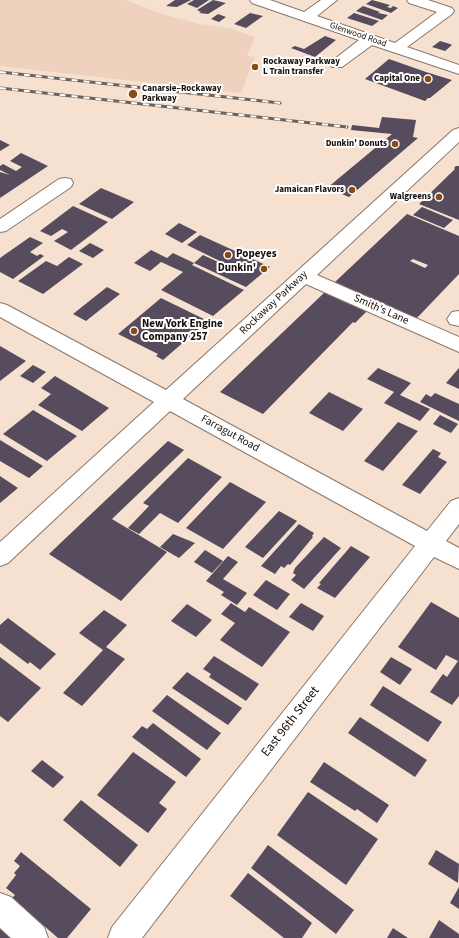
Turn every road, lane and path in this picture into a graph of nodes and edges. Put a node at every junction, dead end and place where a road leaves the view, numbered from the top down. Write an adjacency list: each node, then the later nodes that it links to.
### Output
1 (257, 0): 4 (street, Glenwood Road)
2 (330, 0): 4 (street)
3 (414, 0): 6 (street)
4 (306, 17): 5 (street, Glenwood Road)
5 (370, 39): 6 (street, Glenwood Road); 7 (street)
6 (397, 48): 8 (street, Glenwood Road)
7 (337, 64)
8 (459, 70)
9 (459, 133): 12 (street, Rockaway Parkway)
10 (65, 183): 11 (street)
11 (0, 227)
12 (304, 276): 14 (street, Smith's Lane); 15 (street, Rockaway Parkway)
13 (0, 309): 15 (street, Farragut Road)
14 (459, 345)
15 (168, 401): 17 (street, Farragut Road); 18 (street, Rockaway Parkway)
16 (459, 507): 17 (street, East 96th Street)
17 (430, 544): 19 (street, Farragut Road); 22 (street, East 96th Street)
18 (0, 556)
19 (459, 559)
20 (0, 908): 21 (street)
21 (33, 938)
22 (123, 938)

